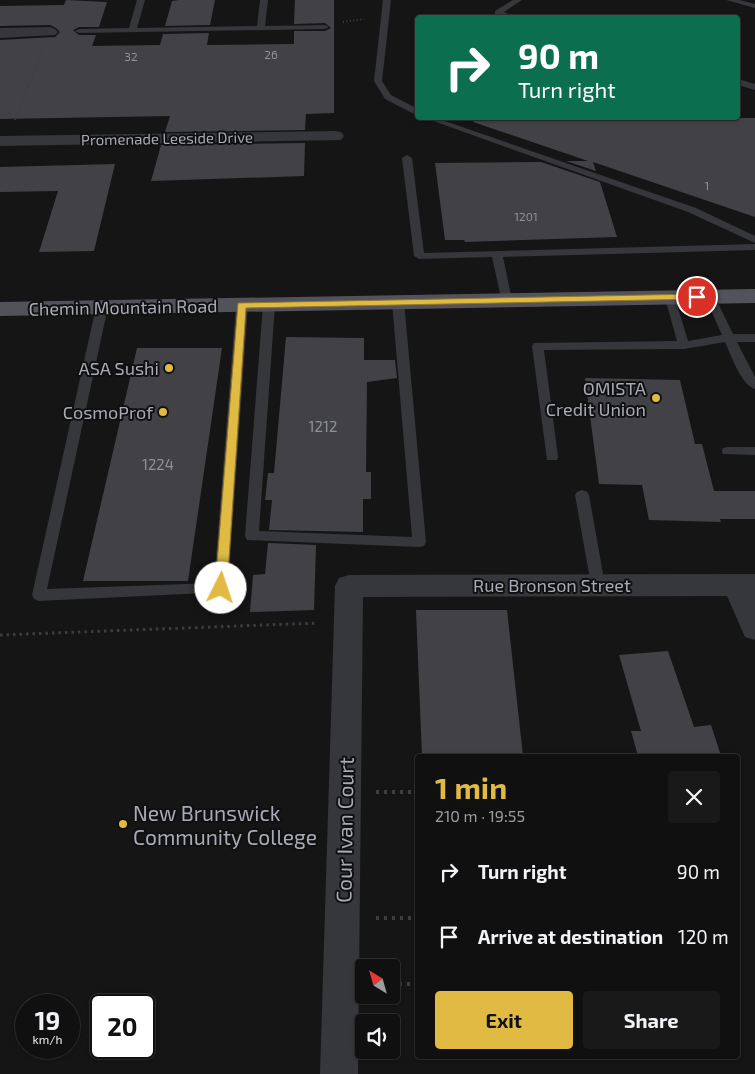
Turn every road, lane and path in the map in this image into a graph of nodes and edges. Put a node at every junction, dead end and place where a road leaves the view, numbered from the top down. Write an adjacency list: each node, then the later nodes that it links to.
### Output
1 (140, 0): 11 (lane)
2 (264, 0): 10 (lane)
3 (387, 0): 8 (lane)
4 (518, 0): 7 (lane)
5 (730, 0): 6 (lane)
6 (755, 6)
7 (504, 15)
8 (385, 16): 9 (path); 17 (lane)
9 (325, 27): 10 (lane)
10 (261, 28): 11 (lane)
11 (132, 30): 12 (lane)
12 (79, 31)
13 (50, 32): 14 (street); 20 (path)
14 (0, 33)
15 (740, 83): 16 (lane)
16 (755, 87)
17 (415, 111)
18 (436, 120): 22 (lane)
19 (335, 136): 20 (street, Promenade Leeside Drive)
20 (3, 141)
21 (407, 158): 24 (lane)
22 (755, 240)
23 (755, 247): 24 (lane)
24 (497, 254): 28 (lane)
25 (755, 296): 26 (main road, Chemin Mountain Road)
26 (710, 297): 27 (main road, Chemin Mountain Road); 34 (lane)
27 (670, 298): 28 (main road, Chemin Mountain Road); 36 (lane)
28 (506, 300): 29 (main road, Chemin Mountain Road)
29 (398, 302): 31 (main road, Chemin Mountain Road); 31 (lane)
30 (242, 305): 31 (main road, Chemin Mountain Road); 32 (main road, Chemin Mountain Road); 32 (lane)
31 (269, 305)
32 (102, 307): 33 (main road, Chemin Mountain Road)
33 (0, 309)
34 (729, 338): 35 (lane); 36 (lane); 37 (lane)
35 (755, 338)
36 (684, 345): 40 (lane)
37 (755, 385)
38 (728, 451): 39 (lane)
39 (755, 452)
40 (552, 457)
41 (582, 495): 42 (lane)
42 (598, 585): 43 (street, Rue Bronson Street); 44 (street, Rue Bronson Street)
43 (746, 585): 46 (street)
44 (349, 586): 45 (street, Cour Ivan Court)
45 (348, 622): 47 (path); 48 (street, Cour Ivan Court)
46 (755, 629)
47 (0, 635)
48 (344, 792): 49 (path); 50 (street, Cour Ivan Court)
49 (415, 792)
50 (342, 918): 51 (path); 54 (street, Cour Ivan Court)
51 (415, 918)
52 (400, 984): 53 (path)
53 (415, 984)
54 (339, 1074)

